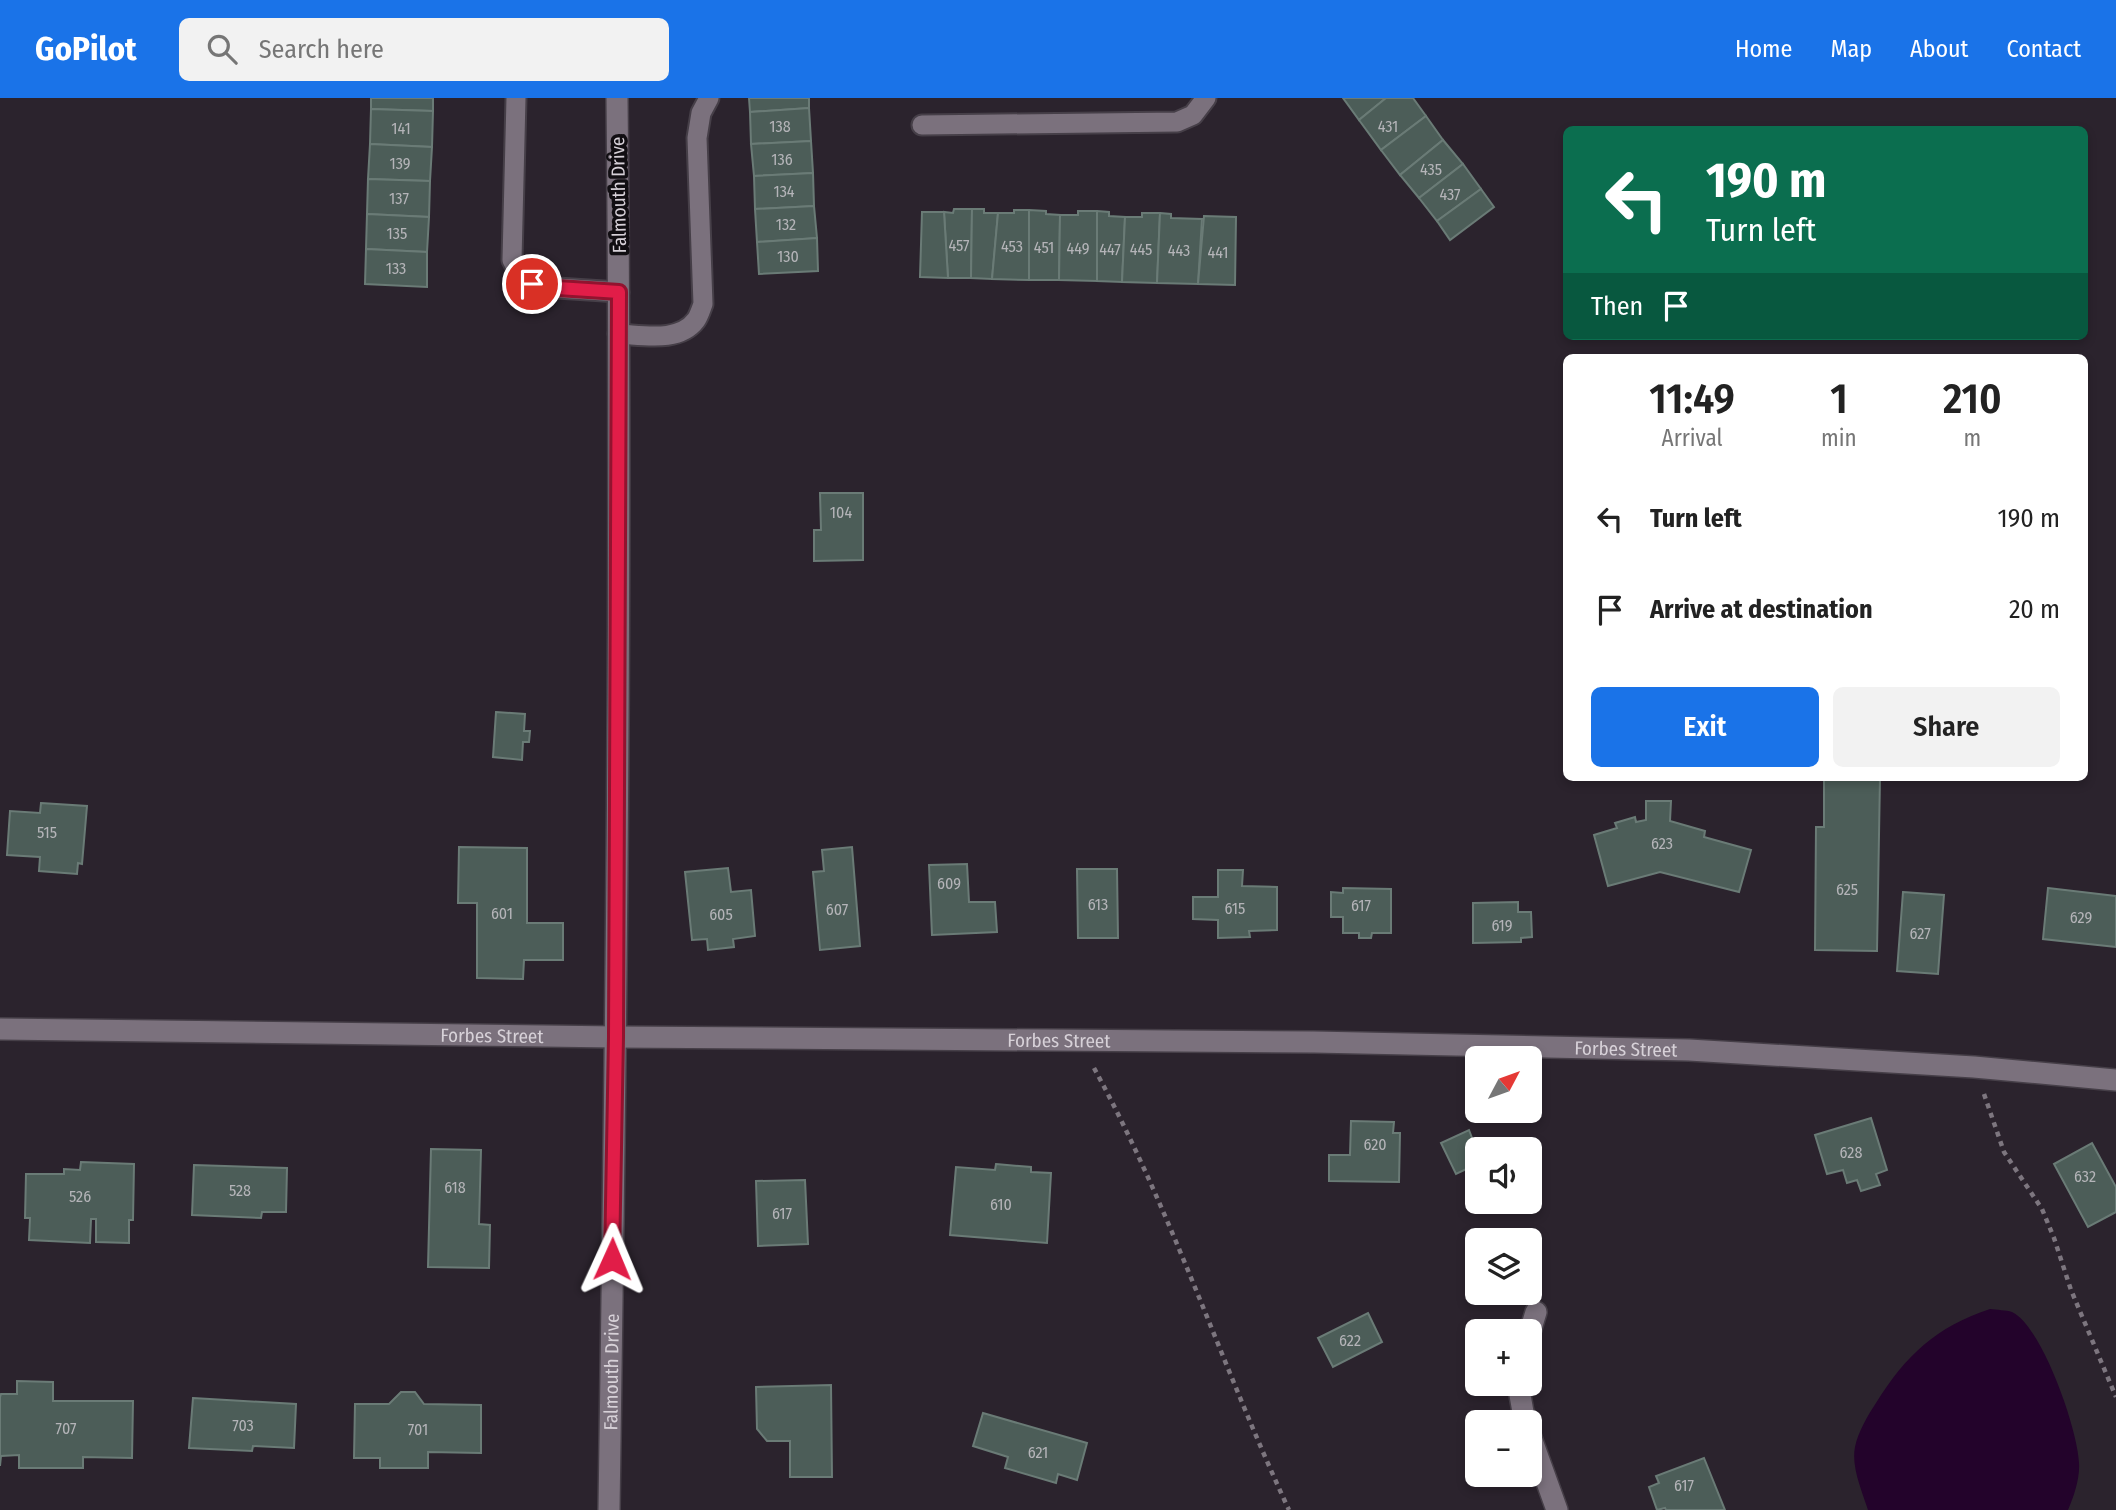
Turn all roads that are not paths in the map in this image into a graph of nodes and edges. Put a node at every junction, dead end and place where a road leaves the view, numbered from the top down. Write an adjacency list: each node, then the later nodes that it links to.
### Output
1 (516, 98): 6 (lane)
2 (617, 98): 6 (street, Falmouth Drive)
3 (709, 98): 7 (lane)
4 (1206, 98): 5 (lane)
5 (922, 125)
6 (619, 292): 7 (street, Falmouth Drive)
7 (618, 334): 9 (street, Falmouth Drive)
8 (0, 1029): 9 (street, Forbes Street)
9 (616, 1037): 10 (street, Forbes Street); 12 (street, Falmouth Drive)
10 (2116, 1080)
11 (1542, 1468): 13 (street)
12 (609, 1510)
13 (1557, 1510)

